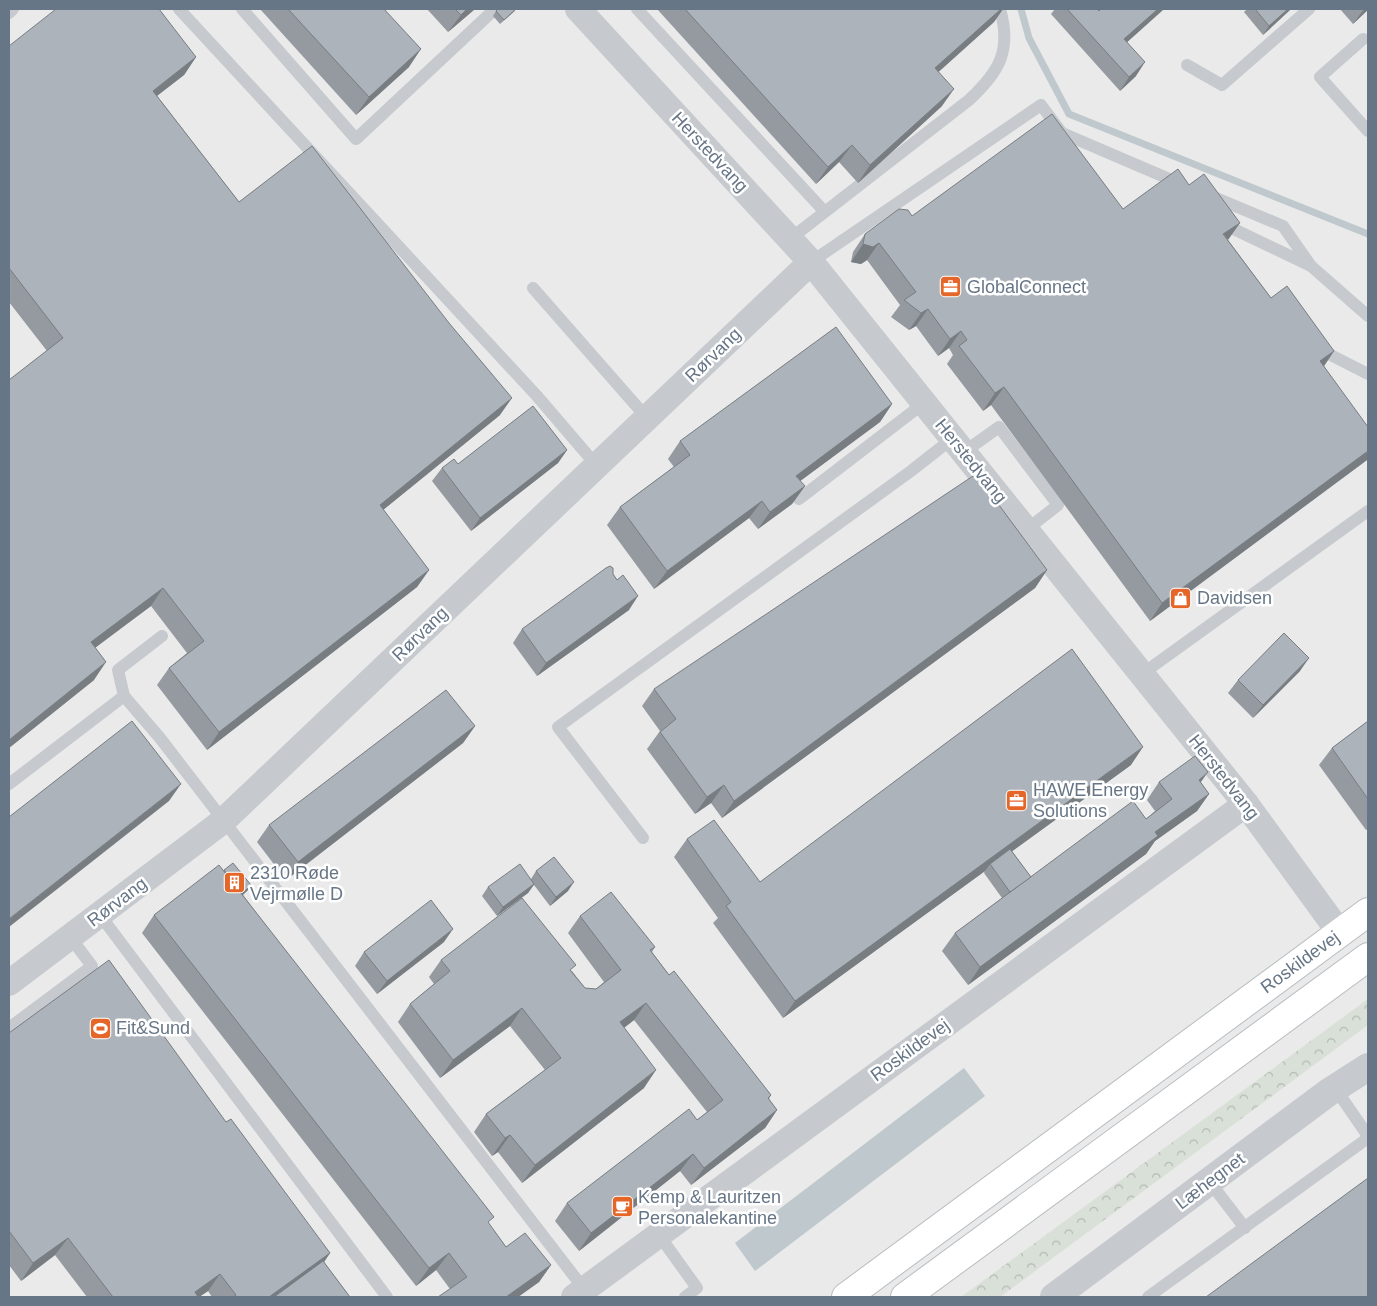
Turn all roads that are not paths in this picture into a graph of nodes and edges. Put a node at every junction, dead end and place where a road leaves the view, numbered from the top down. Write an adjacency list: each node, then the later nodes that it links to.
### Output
1 (13, 9): 9 (lane)
2 (179, 9): 25 (lane)
3 (242, 9): 4 (lane)
4 (495, 9)
5 (578, 9): 15 (street, Herstedvang)
6 (638, 9): 13 (lane)
7 (1000, 9): 13 (lane)
8 (1308, 9): 11 (lane)
9 (9, 13)
10 (1366, 40): 12 (lane)
11 (1187, 65)
12 (1368, 131)
13 (824, 211): 15 (lane)
14 (1212, 219): 17 (lane)
15 (790, 239): 16 (street, Herstedvang)
16 (811, 262): 17 (lane); 22 (street, Herstedvang); 23 (street, Rørvang)
17 (1311, 266): 19 (lane)
18 (533, 288): 23 (lane)
19 (1368, 316)
20 (1308, 343): 21 (lane)
21 (1368, 374)
22 (924, 403): 24 (street, Herstedvang); 26 (lane)
23 (647, 418): 25 (street, Rørvang)
24 (958, 445): 28 (street, Herstedvang); 28 (lane); 35 (lane)
25 (597, 466): 34 (street, Rørvang)
26 (799, 499)
27 (1368, 511): 30 (lane)
28 (1026, 530): 30 (street, Herstedvang)
29 (162, 636): 31 (lane)
30 (1142, 674): 33 (street, Herstedvang)
31 (124, 696): 32 (lane); 34 (lane)
32 (9, 784)
33 (1246, 804): 38 (street, Herstedvang); 48 (street, Roskildevej)
34 (224, 821): 37 (street, Rørvang); 49 (lane)
35 (643, 838)
36 (1368, 912): 38 (main road, Roskildevej)
37 (100, 915): 39 (street, Rørvang); 50 (lane)
38 (1340, 933): 52 (main road, Roskildevej)
39 (70, 937): 41 (street, Rørvang); 42 (lane)
40 (1368, 957): 53 (main road, Roskildevej)
41 (9, 983)
42 (9, 1028)
43 (1368, 1067): 44 (street, Læhegnet)
44 (1335, 1088): 45 (lane); 46 (street, Læhegnet)
45 (1368, 1137): 47 (lane)
46 (1209, 1182): 47 (lane); 54 (street, Læhegnet)
47 (1245, 1228): 55 (lane)
48 (658, 1234): 49 (street, Roskildevej); 51 (lane)
49 (579, 1293)
50 (387, 1297)
51 (685, 1297)
52 (846, 1297)
53 (905, 1297)
54 (1054, 1297)
55 (1148, 1297)

